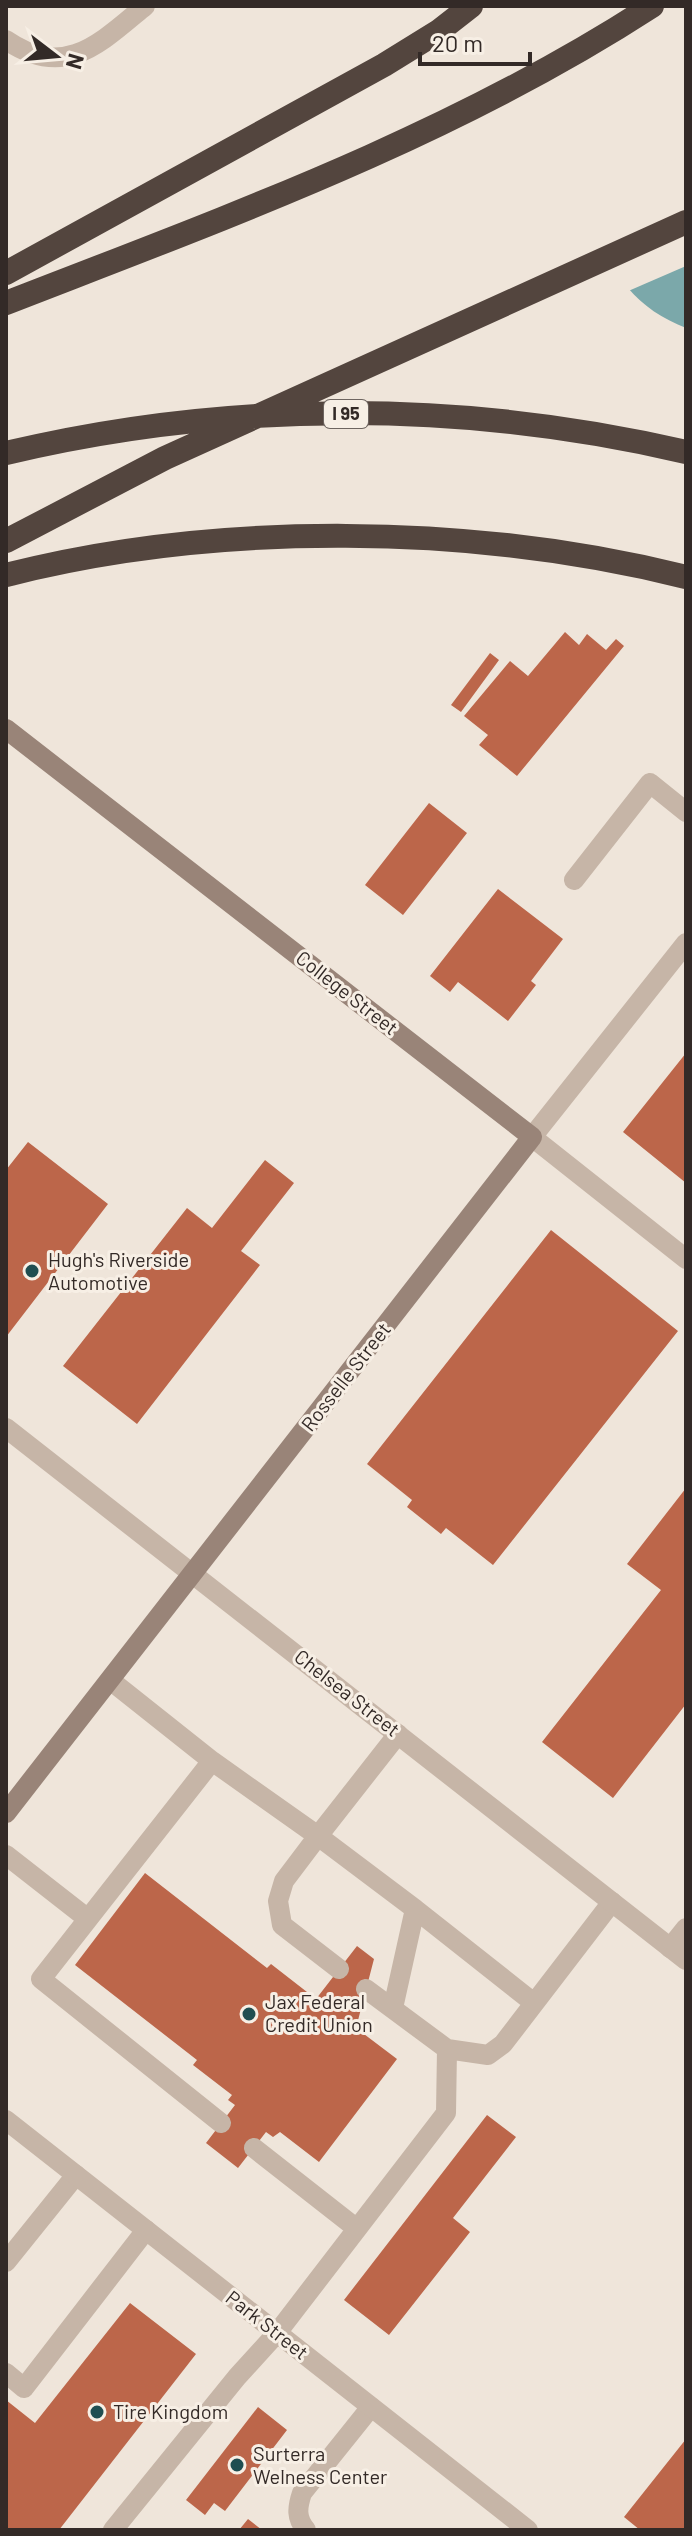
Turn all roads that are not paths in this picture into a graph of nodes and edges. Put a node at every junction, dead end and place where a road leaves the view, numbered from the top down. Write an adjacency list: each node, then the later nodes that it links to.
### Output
1 (145, 6): 4 (street)
2 (471, 6): 6 (highway)
3 (652, 6): 7 (highway)
4 (6, 40)
5 (686, 222): 12 (highway)
6 (6, 273)
7 (6, 303)
8 (589, 432): 9 (highway); 10 (highway, I 95); 11 (highway, I 95)
9 (686, 445)
10 (686, 452)
11 (6, 453)
12 (6, 541)
13 (6, 575): 14 (highway)
14 (686, 577)
15 (6, 729): 19 (main road, College Street)
16 (686, 812): 17 (street)
17 (574, 880)
18 (686, 943): 19 (street, Rosselle Street)
19 (532, 1137): 20 (street, College Street); 22 (main road, Rosselle Street)
20 (686, 1259)
21 (6, 1428): 22 (street, Chelsea Street)
22 (194, 1573): 23 (main road, Rosselle Street); 24 (street, Chelsea Street)
23 (110, 1680): 25 (street); 26 (main road, Rosselle Street)
24 (398, 1734): 27 (street); 29 (street, Chelsea Street)
25 (212, 1761): 27 (street); 31 (street)
26 (6, 1813)
27 (318, 1836): 30 (street); 34 (street)
28 (6, 1855): 31 (street)
29 (612, 1902): 33 (street, Chelsea Street); 36 (street)
30 (415, 1909): 36 (street); 37 (street)
31 (88, 1919): 40 (street)
32 (686, 1928): 33 (street)
33 (678, 1954)
34 (339, 1969)
35 (366, 1989): 37 (street)
36 (534, 2003): 38 (street)
37 (393, 2008): 38 (street)
38 (447, 2049): 43 (street)
39 (6, 2120): 42 (street, Park Street)
40 (221, 2123)
41 (254, 2148): 43 (street)
42 (76, 2175): 44 (street, Park Street); 45 (street)
43 (356, 2228): 46 (street)
44 (146, 2230): 46 (street, Park Street); 47 (street)
45 (6, 2262)
46 (277, 2333): 48 (street, Park Street); 49 (street)
47 (6, 2373)
48 (371, 2407): 50 (street); 51 (street, Park Street)
49 (113, 2530)
50 (306, 2530)
51 (528, 2530)

